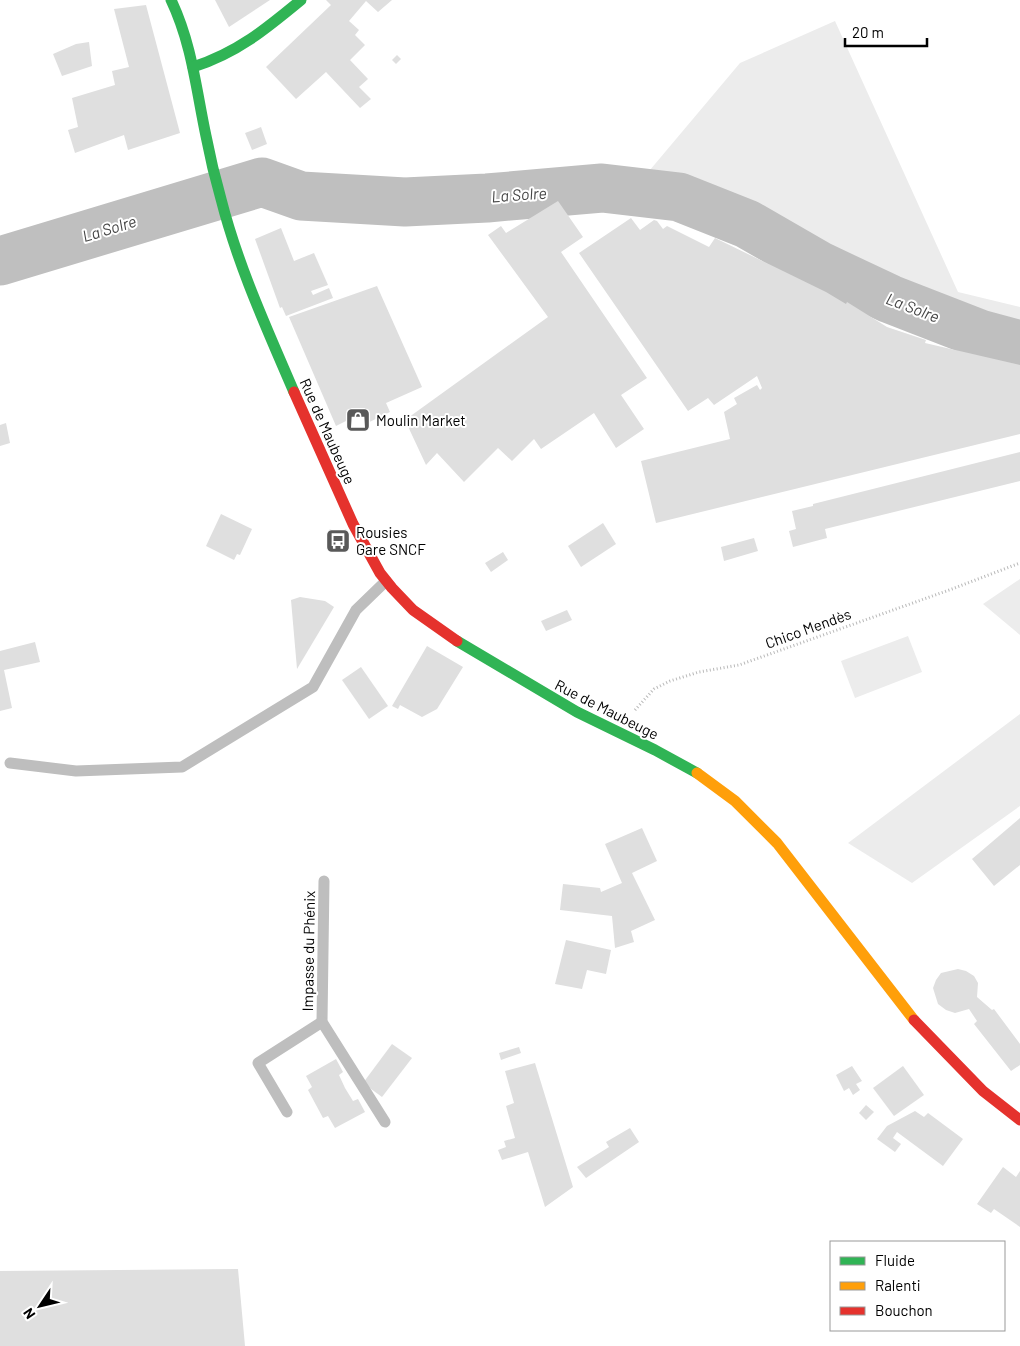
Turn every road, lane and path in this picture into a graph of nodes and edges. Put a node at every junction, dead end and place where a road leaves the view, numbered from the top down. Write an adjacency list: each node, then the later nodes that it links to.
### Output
1 (171, 0): 3 (street, Rue de Maubeuge)
2 (301, 0): 3 (street)
3 (193, 67): 5 (street, Rue de Maubeuge)
4 (1020, 563): 6 (path, Chico Mendès)
5 (386, 581): 6 (street, Rue de Maubeuge); 7 (lane)
6 (617, 732): 11 (street, Rue de Maubeuge)
7 (10, 763)
8 (324, 881): 9 (lane, Impasse du Phénix)
9 (322, 1022): 10 (lane, Impasse du Phénix); 12 (lane, Impasse du Phénix)
10 (287, 1112)
11 (1020, 1120)
12 (385, 1122)

